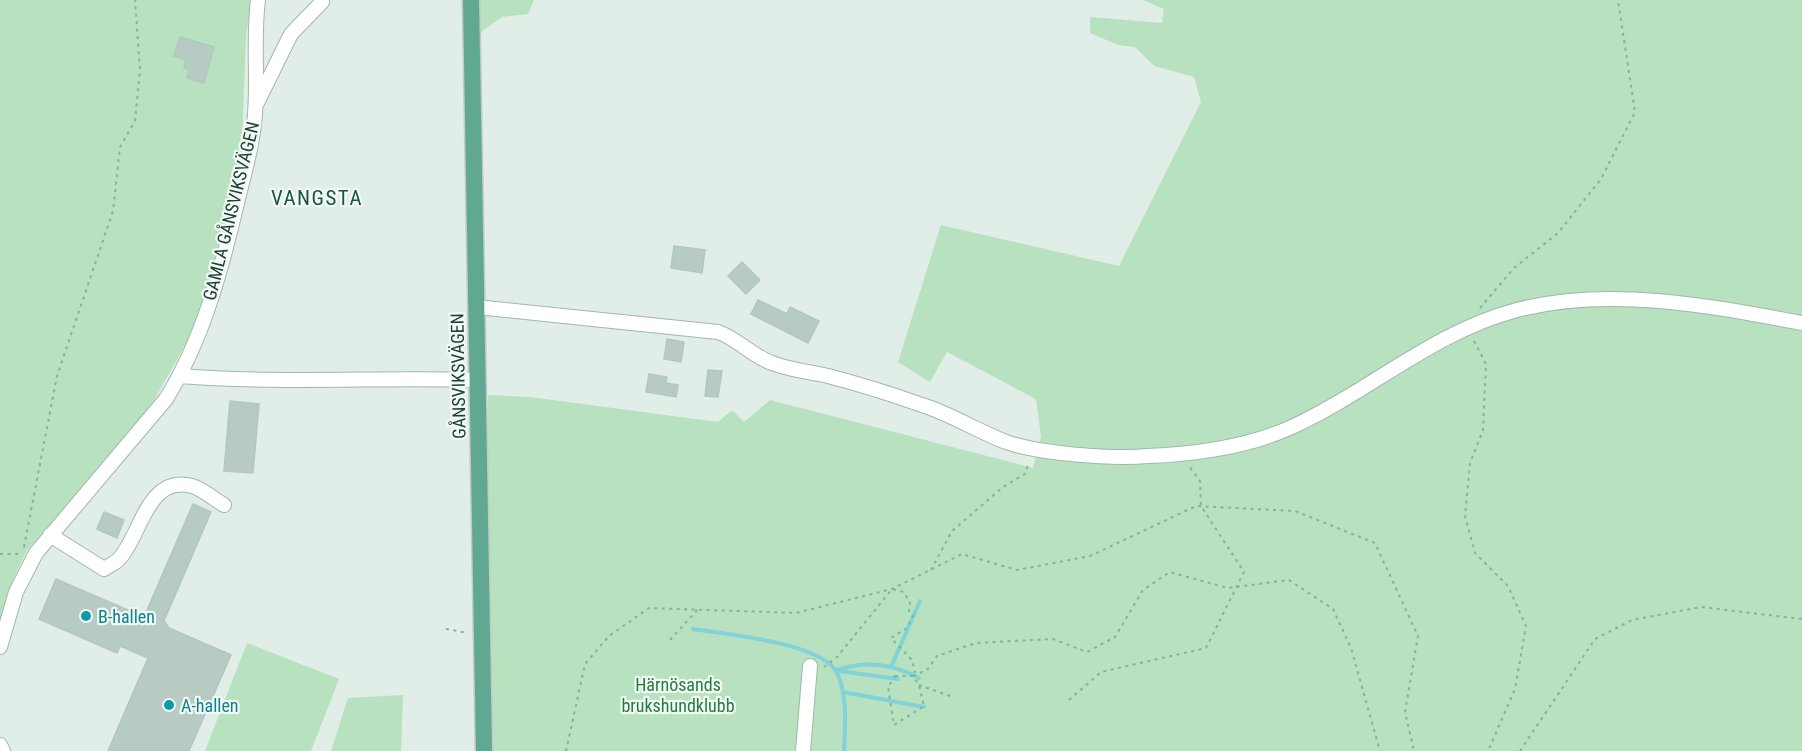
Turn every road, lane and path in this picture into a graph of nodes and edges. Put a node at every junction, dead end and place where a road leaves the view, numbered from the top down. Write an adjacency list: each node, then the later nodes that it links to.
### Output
1 (135, 0): 17 (path)
2 (258, 0): 6 (street, GAMLA GÅNSVIKSVÄGEN)
3 (471, 0): 7 (main road, GÅNSVIKSVÄGEN)
4 (1618, 0): 9 (path)
5 (322, 2): 6 (street)
6 (255, 108): 10 (street, GAMLA GÅNSVIKSVÄGEN)
7 (477, 307): 11 (main road, GÅNSVIKSVÄGEN); 12 (street)
8 (1802, 323): 9 (street)
9 (1467, 328): 13 (street); 40 (path)
10 (180, 376): 11 (street); 16 (street, GAMLA GÅNSVIKSVÄGEN)
11 (478, 380): 24 (main road, GÅNSVIKSVÄGEN)
12 (1033, 448): 13 (street); 18 (path)
13 (1181, 453): 15 (path)
14 (224, 506): 16 (street)
15 (1201, 506): 18 (path); 19 (path); 39 (path)
16 (50, 535): 26 (street, GAMLA GÅNSVIKSVÄGEN)
17 (0, 554)
18 (931, 570): 20 (path)
19 (1236, 587): 29 (path); 32 (path); 38 (path)
20 (892, 589): 21 (path); 28 (path); 29 (path)
21 (699, 608): 25 (path); 36 (path)
22 (1802, 619): 41 (path)
23 (446, 628): 24 (path)
24 (483, 636): 35 (main road, GÅNSVIKSVÄGEN)
25 (670, 640)
26 (0, 646)
27 (810, 666): 37 (street)
28 (827, 668)
29 (914, 675): 30 (path); 30 (path)
30 (919, 685): 31 (path)
31 (953, 697)
32 (1070, 700)
33 (0, 745): 34 (street)
34 (3, 751)
35 (484, 751)
36 (566, 751)
37 (803, 751)
38 (1380, 751)
39 (1414, 751)
40 (1488, 751)
41 (1520, 751)

